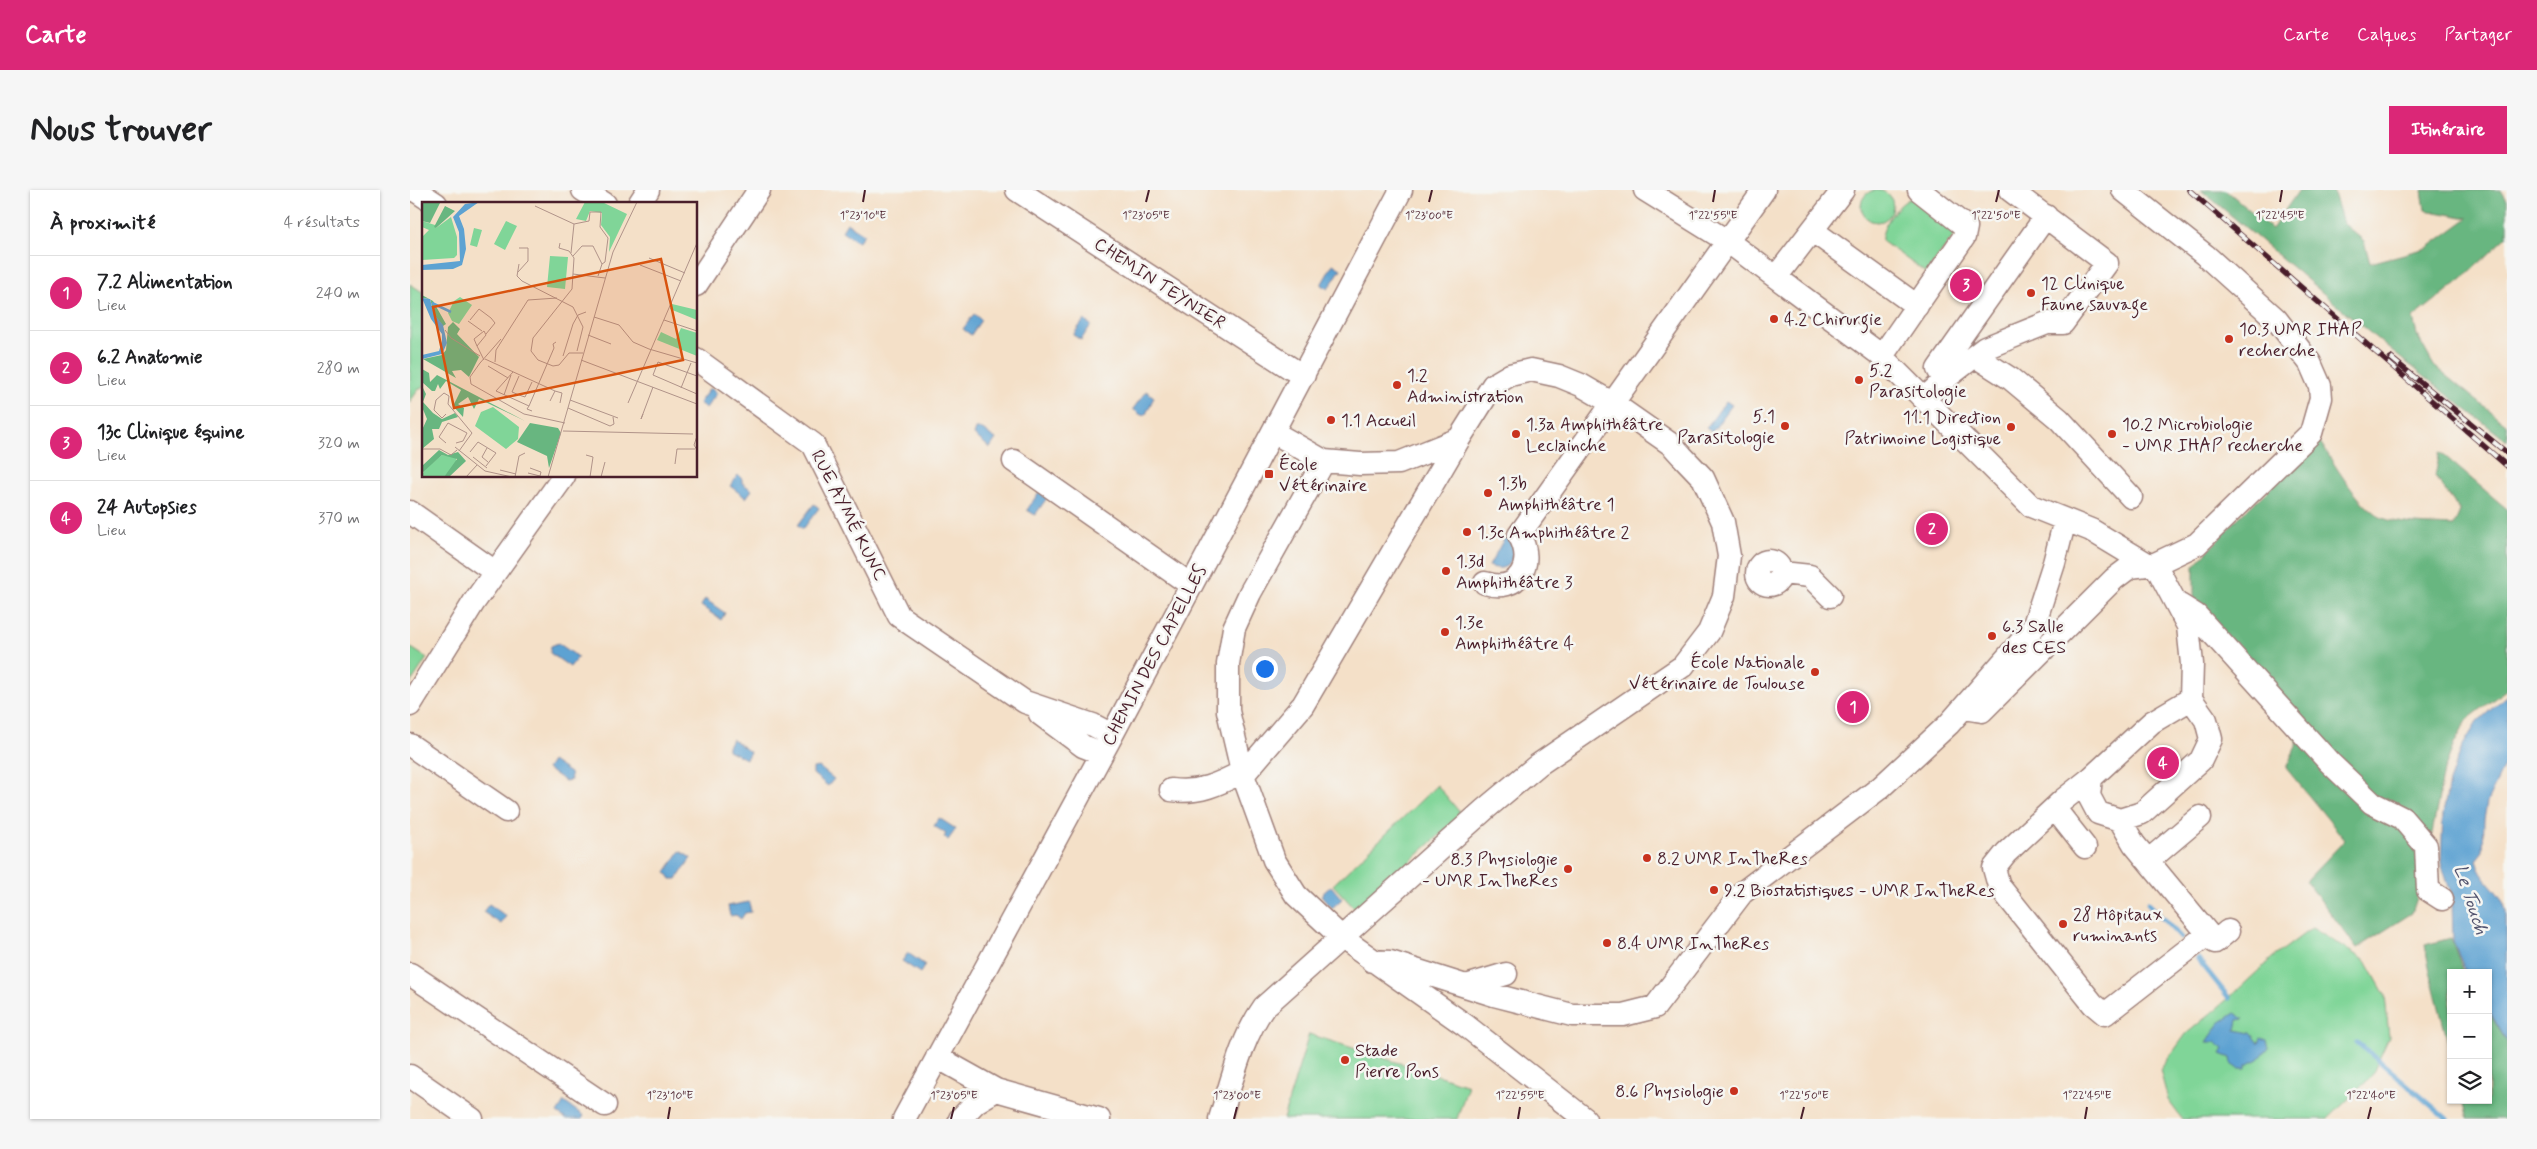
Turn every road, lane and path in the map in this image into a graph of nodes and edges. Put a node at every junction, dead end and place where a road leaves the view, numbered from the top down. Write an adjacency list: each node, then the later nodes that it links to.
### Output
1 (415, 190): 13 (street)
2 (583, 190): 14 (street)
3 (648, 190): 15 (street)
4 (760, 190): 20 (street)
5 (1018, 190): 25 (street, CHEMIN TEYNIER)
6 (1401, 190): 25 (street, CHEMIN DES CAPELLES)
7 (1646, 190): 18 (street)
8 (1764, 190): 18 (street)
9 (1843, 190): 17 (street)
10 (1919, 190): 21 (street)
11 (2010, 190): 16 (street)
12 (2123, 190): 37 (street)
13 (433, 202)
14 (602, 202)
15 (640, 202)
16 (2046, 216): 23 (street); 26 (street)
17 (1813, 231): 19 (street); 21 (street)
18 (1727, 242): 19 (street); 28 (street)
19 (1776, 278): 22 (street)
20 (698, 282)
21 (1916, 306): 22 (street)
22 (1882, 356): 27 (street)
23 (1975, 356): 26 (street); 34 (street)
24 (698, 360): 44 (street, RUE AYMÉ KUNC)
25 (1304, 375): 29 (street, CHEMIN DES CAPELLES)
26 (1944, 380): 27 (street)
27 (1924, 399): 36 (street)
28 (1612, 403): 30 (street); 38 (street); 40 (street)
29 (1273, 432): 32 (street); 41 (street, CHEMIN DES CAPELLES)
30 (1459, 439): 32 (street); 50 (street)
31 (1014, 461): 41 (street)
32 (1324, 461): 50 (street)
33 (563, 478): 39 (street)
34 (2131, 497)
35 (410, 512): 39 (street)
36 (2065, 520): 37 (street); 47 (street)
37 (2152, 565): 43 (street); 47 (street)
38 (1727, 568): 42 (street); 60 (street)
39 (495, 572): 46 (street)
40 (1485, 583)
41 (1191, 585): 48 (street, CHEMIN DES CAPELLES)
42 (1830, 596)
43 (2175, 602): 45 (street); 59 (street)
44 (991, 680): 48 (street, RUE AYMÉ KUNC); 48 (street, RUE AYMÉ KUNC)
45 (2191, 699): 51 (street); 56 (street)
46 (410, 705)
47 (1964, 708): 64 (street)
48 (1106, 744): 65 (street, CHEMIN DES CAPELLES)
49 (410, 745): 54 (street)
50 (1243, 775): 52 (street); 60 (street)
51 (2091, 778): 53 (street); 56 (street)
52 (1171, 790)
53 (2055, 809): 57 (street); 58 (street)
54 (506, 811)
55 (2200, 817): 58 (street)
56 (2120, 820): 58 (street)
57 (2085, 847)
58 (2148, 861)
59 (2442, 899)
60 (1343, 938): 61 (street); 73 (street)
61 (1372, 961): 64 (street); 74 (street)
62 (410, 974): 68 (street)
63 (1506, 974): 64 (street)
64 (1466, 986)
65 (937, 1057): 67 (street); 70 (street, CHEMIN DES CAPELLES)
66 (410, 1076): 69 (street)
67 (996, 1090): 71 (street); 72 (street)
68 (605, 1105)
69 (472, 1119)
70 (904, 1119)
71 (960, 1119)
72 (1099, 1119)
73 (1220, 1119)
74 (1585, 1119)

